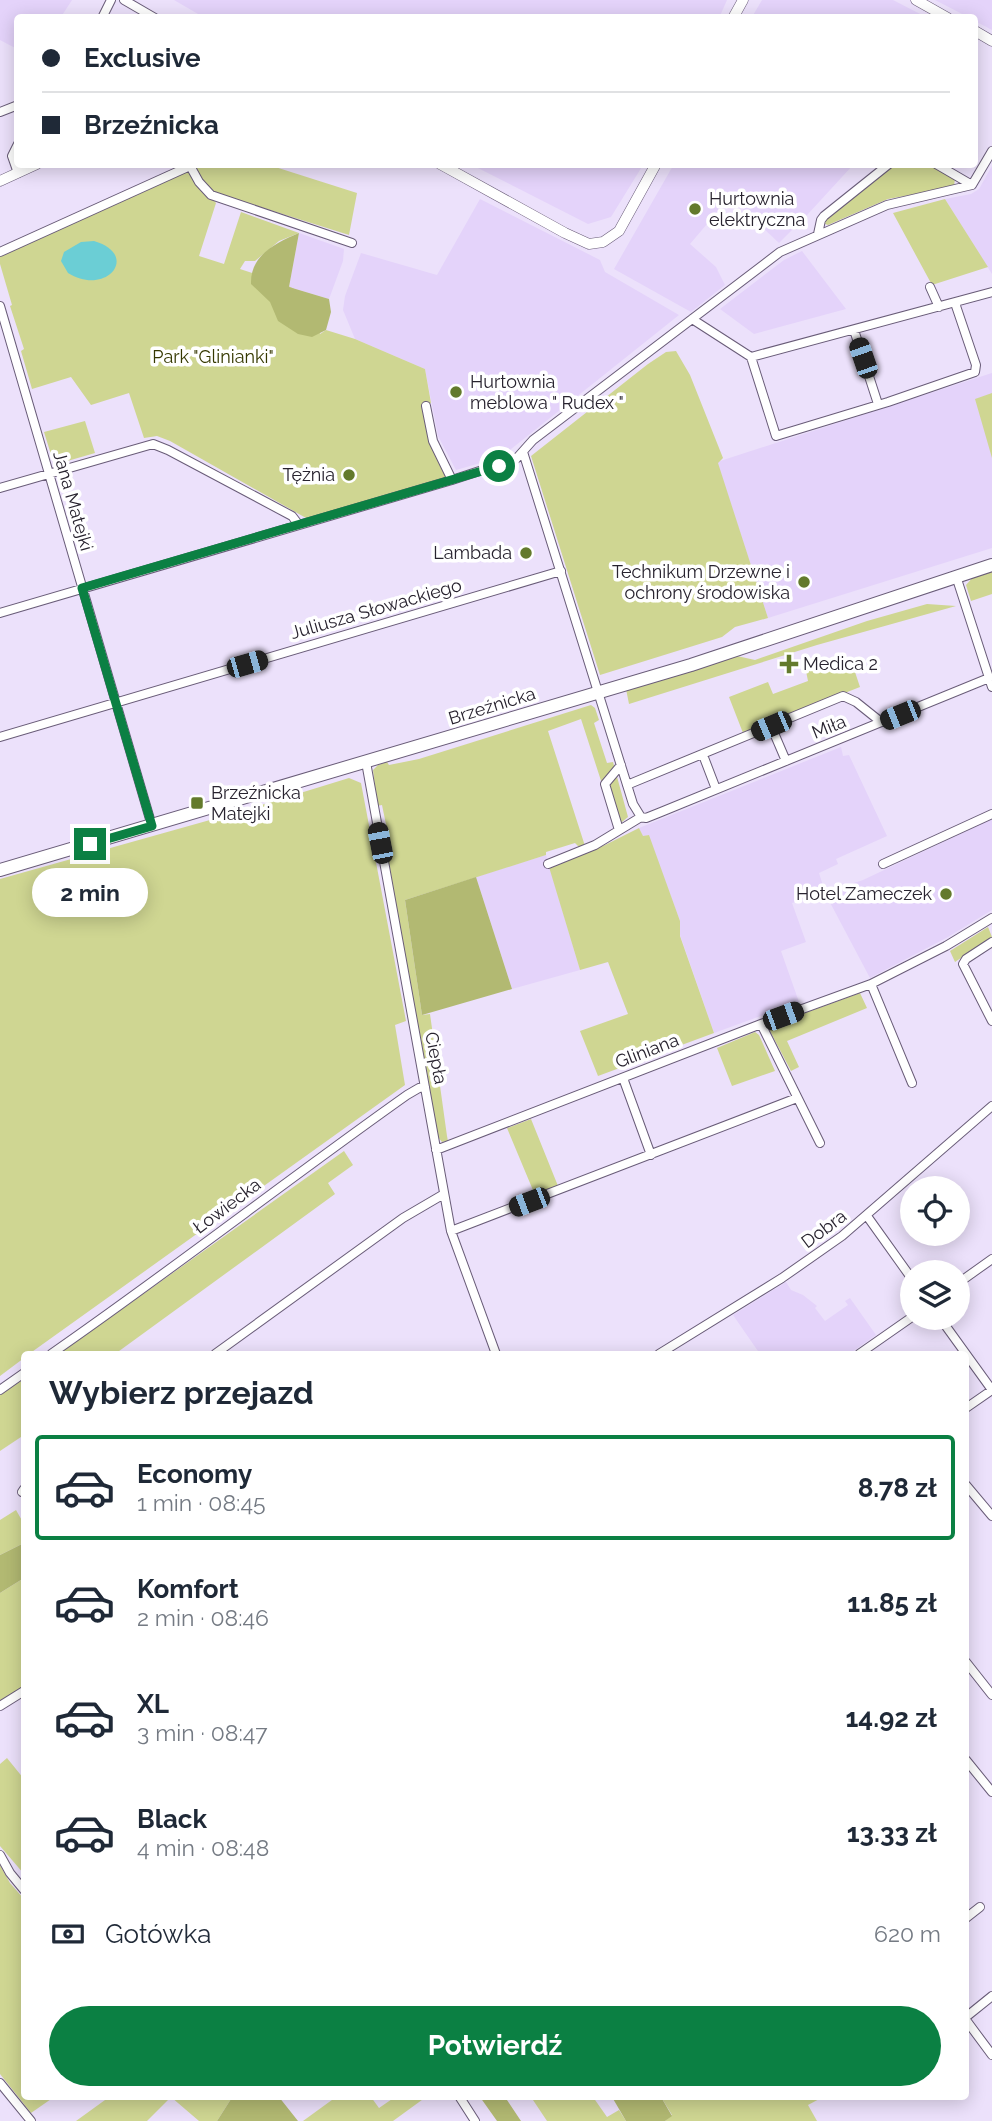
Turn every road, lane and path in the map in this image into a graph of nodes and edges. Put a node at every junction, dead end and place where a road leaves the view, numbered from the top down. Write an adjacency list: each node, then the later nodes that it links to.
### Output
1 (124, 0): 3 (street)
2 (916, 0): 4 (street)
3 (148, 14)
4 (941, 14)
5 (992, 151): 16 (street)
6 (17, 168): 14 (street)
7 (29, 168): 14 (street)
8 (183, 168): 19 (street)
9 (192, 168): 18 (street)
10 (447, 168): 11 (street)
11 (654, 168)
12 (884, 168): 17 (street)
13 (943, 168): 16 (street)
14 (19, 173): 15 (street)
15 (0, 181)
16 (972, 185): 17 (street)
17 (818, 234): 25 (street)
18 (352, 243)
19 (0, 252)
20 (930, 287): 24 (street)
21 (992, 292): 22 (street)
22 (955, 303): 24 (street); 28 (street)
23 (0, 306): 31 (street, Jana Matejki)
24 (939, 307): 26 (street)
25 (692, 319): 27 (street); 30 (street)
26 (854, 330): 27 (street); 28 (street)
27 (751, 357): 28 (street)
28 (878, 404)
29 (426, 406): 32 (street)
30 (523, 452): 32 (street); 36 (street)
31 (50, 474): 33 (street); 34 (street); 38 (street, Jana Matejki)
32 (452, 480): 34 (street)
33 (0, 488)
34 (299, 525): 38 (street)
35 (992, 565): 37 (main road, Brzeźnicka)
36 (561, 571): 42 (street); 43 (street, Juliusza Słowackiego)
37 (956, 576): 40 (street); 42 (main road, Brzeźnicka)
38 (82, 588): 39 (street); 43 (street, Jana Matejki)
39 (0, 613)
40 (989, 678): 41 (street); 44 (street, Miła)
41 (992, 687)
42 (598, 692): 49 (main road, Brzeźnicka); 50 (street)
43 (116, 703): 46 (street, Juliusza Słowackiego); 55 (street, Jana Matejki)
44 (881, 722): 45 (street); 48 (street, Miła)
45 (771, 726): 47 (street); 48 (street)
46 (0, 737)
47 (703, 755): 51 (street); 52 (street)
48 (786, 761): 52 (street, Miła)
49 (366, 762): 55 (main road, Brzeźnicka); 67 (street, Ciepła)
50 (621, 765): 51 (street); 56 (street)
51 (627, 785): 54 (street)
52 (716, 789): 54 (street, Miła)
53 (992, 814): 58 (street)
54 (641, 817): 56 (street, Miła)
55 (152, 826): 59 (main road, Brzeźnicka)
56 (619, 830): 57 (street, Miła)
57 (548, 864)
58 (883, 864)
59 (0, 870)
60 (992, 918): 62 (street, Gliniana)
61 (992, 943): 63 (street)
62 (871, 984): 64 (street, Gliniana); 66 (street)
63 (992, 1021)
64 (761, 1024): 65 (street, Gliniana); 68 (street)
65 (622, 1078): 71 (street, Gliniana); 72 (street)
66 (912, 1083)
67 (425, 1087): 71 (street, Ciepła); 81 (street, Łowiecka)
68 (797, 1098): 70 (street); 72 (street)
69 (992, 1107): 74 (street, Dobra)
70 (820, 1143)
71 (436, 1150): 73 (street, Ciepła)
72 (651, 1155): 75 (street)
73 (444, 1194): 75 (street, Ciepła); 82 (street)
74 (867, 1216): 77 (street); 84 (street, Dobra)
75 (451, 1231): 83 (street, Ciepła)
76 (992, 1259): 78 (street)
77 (900, 1262)
78 (970, 1275)
79 (900, 1325): 85 (street)
80 (949, 1330): 86 (street)
81 (55, 1351)
82 (219, 1351)
83 (495, 1351)
84 (664, 1351)
85 (863, 1351)
86 (964, 1351)
87 (969, 1358): 90 (street)
88 (21, 1375): 89 (street)
89 (0, 1390)
90 (992, 1390): 91 (street)
91 (969, 1406)
92 (969, 1489): 93 (street)
93 (992, 1516)
94 (969, 1666): 96 (street)
95 (21, 1693): 97 (street)
96 (992, 1695)
97 (0, 1706)
98 (969, 1764): 99 (street)
99 (992, 1792)
100 (0, 1855): 101 (street)
101 (21, 1886)
102 (980, 1907): 103 (street)
103 (969, 1915)
104 (992, 1997): 105 (street)
105 (969, 2016)
106 (969, 2023): 107 (street)
107 (992, 2055)
108 (0, 2083): 110 (street)
109 (462, 2100): 111 (street)
110 (31, 2121)
111 (475, 2121)

